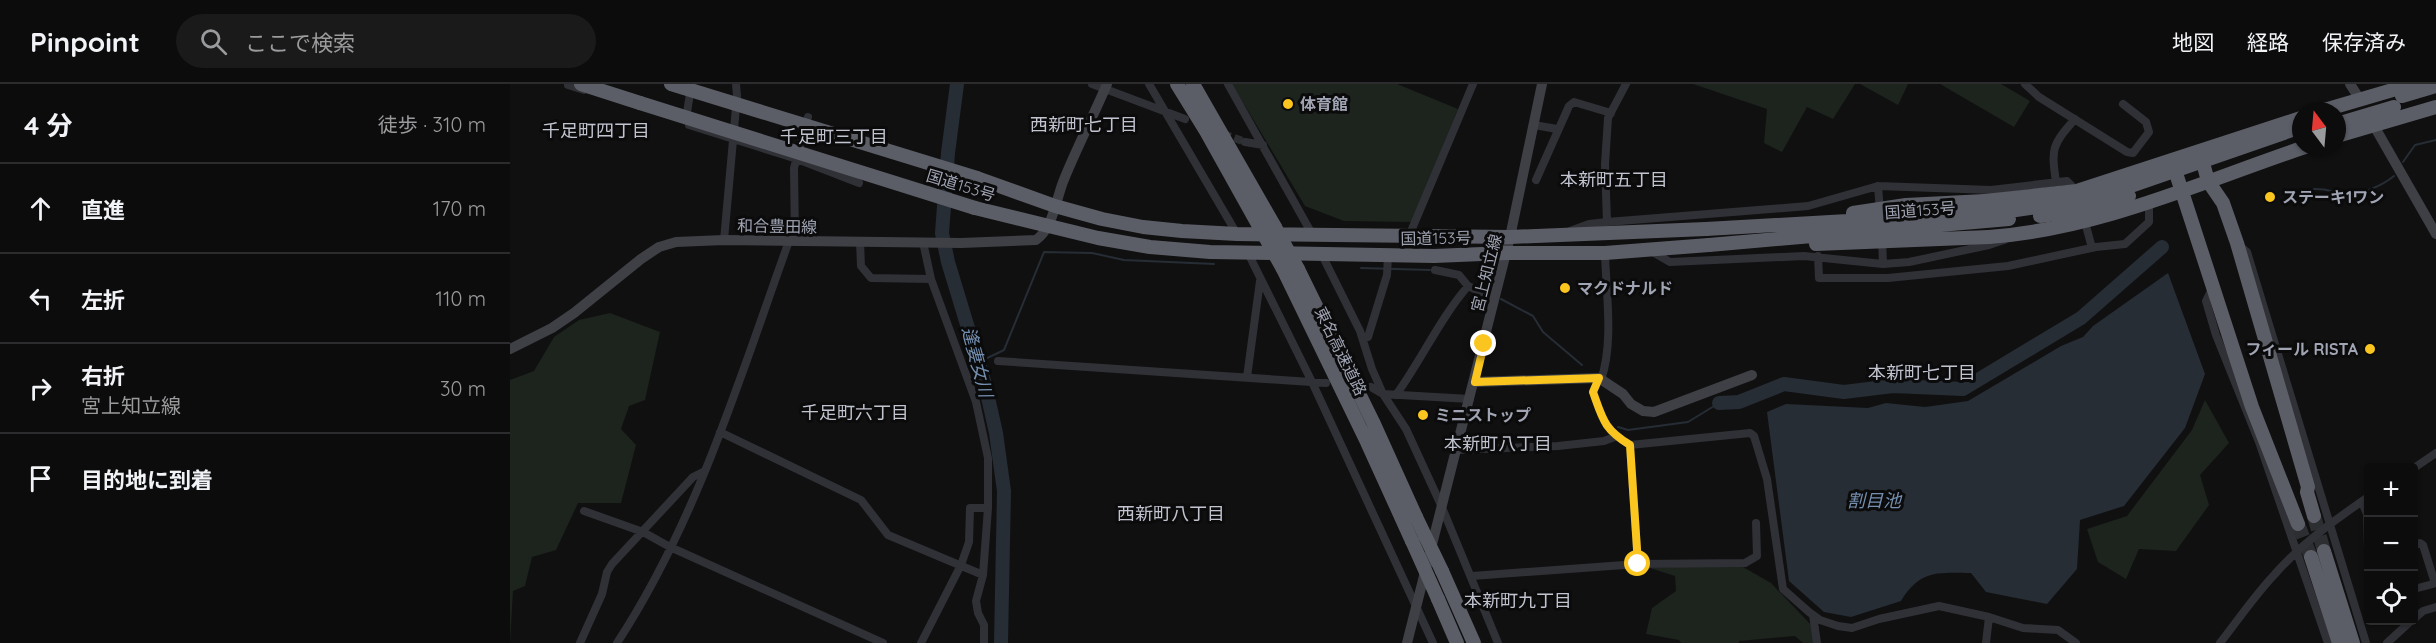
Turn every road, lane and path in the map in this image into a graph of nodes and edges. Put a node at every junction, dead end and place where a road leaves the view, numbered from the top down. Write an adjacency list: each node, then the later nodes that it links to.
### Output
1 (575, 84): 33 (street); 59 (highway, 国道153号, bridge)
2 (671, 84): 56 (highway, 国道153号, bridge)
3 (692, 84): 33 (street)
4 (736, 84): 39 (street)
5 (1092, 84): 17 (street)
6 (1149, 84): 25 (street)
7 (1177, 84): 139 (highway, 東名高速道路, bridge)
8 (1193, 84): 140 (highway, 東名高速道路, bridge)
9 (1228, 84): 41 (street)
10 (1473, 84): 66 (street)
11 (1542, 84): 34 (main road, 宮上知立線)
12 (1626, 84): 23 (street)
13 (2025, 84): 29 (street)
14 (2350, 84): 19 (main road)
15 (2413, 84): 19 (highway)
16 (2436, 86): 24 (highway)
17 (1106, 87): 25 (street); 56 (main road)
18 (2436, 96): 32 (highway, bridge)
19 (2359, 98): 20 (highway); 30 (street)
20 (2346, 102)
21 (2123, 104): 29 (street)
22 (2436, 107): 30 (highway)
23 (1611, 113): 35 (street); 57 (street)
24 (2346, 113)
25 (1166, 114): 28 (street); 61 (street)
26 (808, 117): 44 (street)
27 (2346, 117): 30 (highway)
28 (1185, 119)
29 (2075, 119): 49 (street)
30 (2371, 120): 37 (highway); 64 (main road)
31 (2292, 121): 42 (highway)
32 (2346, 121)
33 (685, 124): 39 (street)
34 (1534, 125): 35 (street); 67 (main road, 宮上知立線)
35 (1557, 129): 47 (street)
36 (2292, 130): 60 (highway, 国道153号, bridge)
37 (2346, 132)
38 (2292, 139): 73 (highway, 国道153号, bridge)
39 (733, 140): 44 (street); 68 (street)
40 (1245, 142): 41 (street)
41 (1263, 145): 62 (street)
42 (2199, 152): 45 (highway); 48 (highway)
43 (2292, 152): 46 (highway)
44 (796, 159): 50 (street); 69 (street)
45 (2172, 161): 52 (highway); 53 (highway)
46 (2234, 172): 48 (highway); 55 (highway)
47 (1536, 180)
48 (2208, 181): 52 (highway); 55 (highway)
49 (2056, 182): 51 (street); 53 (street)
50 (859, 183)
51 (1878, 186): 57 (street); 82 (street)
52 (2182, 190): 54 (highway); 87 (highway)
53 (2078, 191): 60 (highway, bridge)
54 (2149, 203): 58 (highway); 74 (street)
55 (2223, 203): 72 (highway)
56 (1055, 206): 59 (main road); 61 (highway, 国道153号)
57 (1607, 222): 63 (street)
58 (2085, 222): 65 (highway); 74 (street)
59 (1047, 226): 71 (main road, 和合豊田線); 76 (highway, 国道153号)
60 (1706, 229): 63 (highway, 国道153号)
61 (1237, 234): 62 (highway, 国道153号)
62 (1312, 234): 66 (highway, 国道153号)
63 (1560, 234): 67 (highway, 国道153号)
64 (2436, 234)
65 (2015, 235): 73 (highway, bridge); 82 (street)
66 (1409, 236): 67 (highway, 国道153号)
67 (1510, 237): 77 (main road, 宮上知立線)
68 (724, 240): 69 (main road, 和合豊田線); 90 (main road, 和合豊田線)
69 (792, 241): 70 (main road, 和合豊田線); 102 (street)
70 (860, 242): 71 (main road, 和合豊田線); 84 (street)
71 (925, 242): 84 (street)
72 (2236, 243): 113 (highway); 116 (street)
73 (1709, 245): 75 (highway, 国道153号)
74 (2092, 248): 81 (street)
75 (1650, 250): 78 (highway, 国道153号); 81 (street)
76 (1248, 253): 79 (highway, 国道153号); 85 (street)
77 (1506, 253): 78 (highway, 国道153号); 80 (highway, 国道153号); 88 (main road, 宮上知立線)
78 (1605, 253): 94 (street)
79 (1322, 255): 80 (highway, 国道153号); 89 (street)
80 (1388, 255): 89 (street)
81 (1818, 256): 82 (street)
82 (1883, 264)
83 (1435, 270): 86 (street)
84 (931, 279): 111 (street)
85 (1260, 280): 93 (street); 95 (street)
86 (1468, 286): 88 (street); 100 (street)
87 (2212, 286): 114 (highway); 120 (street)
88 (1495, 298): 96 (main road, 宮上知立線)
89 (1363, 339): 99 (street)
90 (510, 349)
91 (998, 361): 93 (street)
92 (1752, 375): 94 (main road)
93 (1247, 377): 95 (street)
94 (1600, 379): 96 (main road); 103 (street)
95 (1312, 382): 97 (street); 126 (street)
96 (1475, 382): 101 (main road, 宮上知立線)
97 (1326, 383)
98 (1371, 387): 99 (street)
99 (1383, 394): 100 (street); 110 (street)
100 (1396, 394): 101 (street)
101 (1470, 399): 105 (main road, 宮上知立線)
102 (720, 432): 108 (street); 122 (street)
103 (1617, 436): 104 (street); 105 (street)
104 (1630, 445): 121 (street); 128 (street)
105 (1456, 450): 110 (main road, 宮上知立線)
106 (2436, 454): 107 (street)
107 (2418, 465)
108 (703, 472): 117 (street); 119 (street)
109 (2364, 501): 116 (street)
110 (1441, 505): 124 (street); 126 (main road, 宮上知立線)
111 (988, 508): 122 (street); 123 (street)
112 (584, 511): 117 (street)
113 (2314, 516)
114 (2297, 520)
115 (1756, 523): 121 (street)
116 (2330, 523): 120 (street); 149 (street)
117 (643, 532): 119 (street); 132 (street)
118 (2418, 544): 125 (street)
119 (670, 547): 133 (street); 134 (street)
120 (2297, 552): 145 (street); 146 (street)
121 (1638, 564): 124 (street)
122 (962, 565): 123 (street); 135 (street)
123 (983, 575): 136 (street)
124 (1472, 576): 141 (street)
125 (2418, 588)
126 (1416, 605): 137 (main road, 宮上知立線); 138 (street)
127 (2436, 608): 129 (street)
128 (1813, 615): 130 (street); 142 (street)
129 (2418, 615)
130 (1989, 617): 143 (street); 144 (street)
131 (2405, 625): 150 (street)
132 (580, 643)
133 (617, 643)
134 (883, 643)
135 (921, 643)
136 (984, 643)
137 (1407, 643)
138 (1433, 643)
139 (1457, 643)
140 (1474, 643)
141 (1498, 643)
142 (1817, 643)
143 (1986, 643)
144 (2076, 643)
145 (2220, 643)
146 (2328, 643)
147 (2339, 643): 148 (highway)
148 (2353, 643)
149 (2366, 643)
150 (2387, 643)

